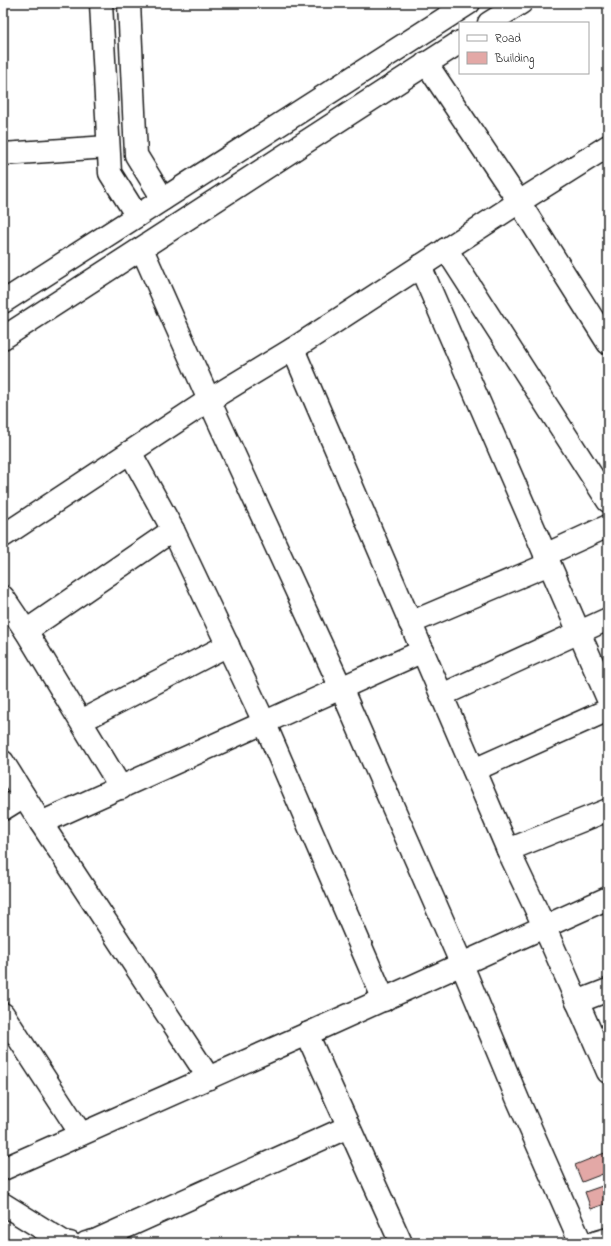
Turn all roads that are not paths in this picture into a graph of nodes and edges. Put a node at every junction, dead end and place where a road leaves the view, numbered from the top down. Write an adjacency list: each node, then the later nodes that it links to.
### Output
1 (102, 3): 9 (street)
2 (129, 3): 11 (street)
3 (469, 3): 11 (street)
4 (521, 3): 5 (street)
5 (491, 22)
6 (459, 43): 7 (street)
7 (426, 63): 12 (street); 14 (street)
8 (608, 146): 12 (street)
9 (108, 147): 10 (street); 13 (street)
10 (3, 154)
11 (163, 199): 13 (street)
12 (519, 202): 15 (street); 18 (street)
13 (137, 216): 17 (street)
14 (142, 249): 19 (street); 22 (street)
15 (446, 249): 16 (street); 24 (street)
16 (420, 266): 21 (street); 28 (street)
17 (3, 302)
18 (602, 320): 20 (street)
19 (3, 338)
20 (608, 343)
21 (293, 349): 22 (street); 31 (street)
22 (209, 400): 23 (street); 36 (street)
23 (130, 452): 26 (street); 27 (street)
24 (608, 501)
25 (608, 526): 28 (street)
26 (173, 530): 32 (street); 34 (street)
27 (3, 536)
28 (547, 559): 31 (street); 33 (street)
29 (3, 597): 32 (street)
30 (608, 619): 33 (street)
31 (410, 623): 35 (street)
32 (26, 631): 40 (street)
33 (579, 633): 37 (street); 38 (street)
34 (228, 646): 40 (street); 41 (street)
35 (423, 651): 36 (street); 37 (street)
36 (341, 688): 41 (street); 52 (street)
37 (442, 695): 43 (street)
38 (608, 699)
39 (608, 710): 43 (street)
40 (81, 721): 44 (street)
41 (265, 724): 44 (street); 54 (street)
42 (3, 762): 45 (street)
43 (474, 770): 49 (street)
44 (121, 788): 48 (street)
45 (24, 796): 46 (street); 48 (street)
46 (3, 809)
47 (608, 810): 49 (street)
48 (41, 823): 59 (street)
49 (508, 850): 51 (street)
50 (608, 898): 51 (street)
51 (544, 926): 52 (street); 55 (street)
52 (462, 965): 54 (street); 68 (street)
53 (608, 990): 55 (street)
54 (384, 1000): 57 (street)
55 (577, 1002): 58 (street)
56 (3, 1014): 61 (street)
57 (307, 1034): 59 (street); 60 (street)
58 (608, 1072)
59 (210, 1078): 61 (street)
60 (348, 1127): 66 (street); 67 (street)
61 (81, 1134): 62 (street)
62 (3, 1169)
63 (3, 1204): 65 (street)
64 (608, 1238): 69 (street)
65 (70, 1243)
66 (86, 1243)
67 (401, 1243)
68 (581, 1243)
69 (594, 1243)

